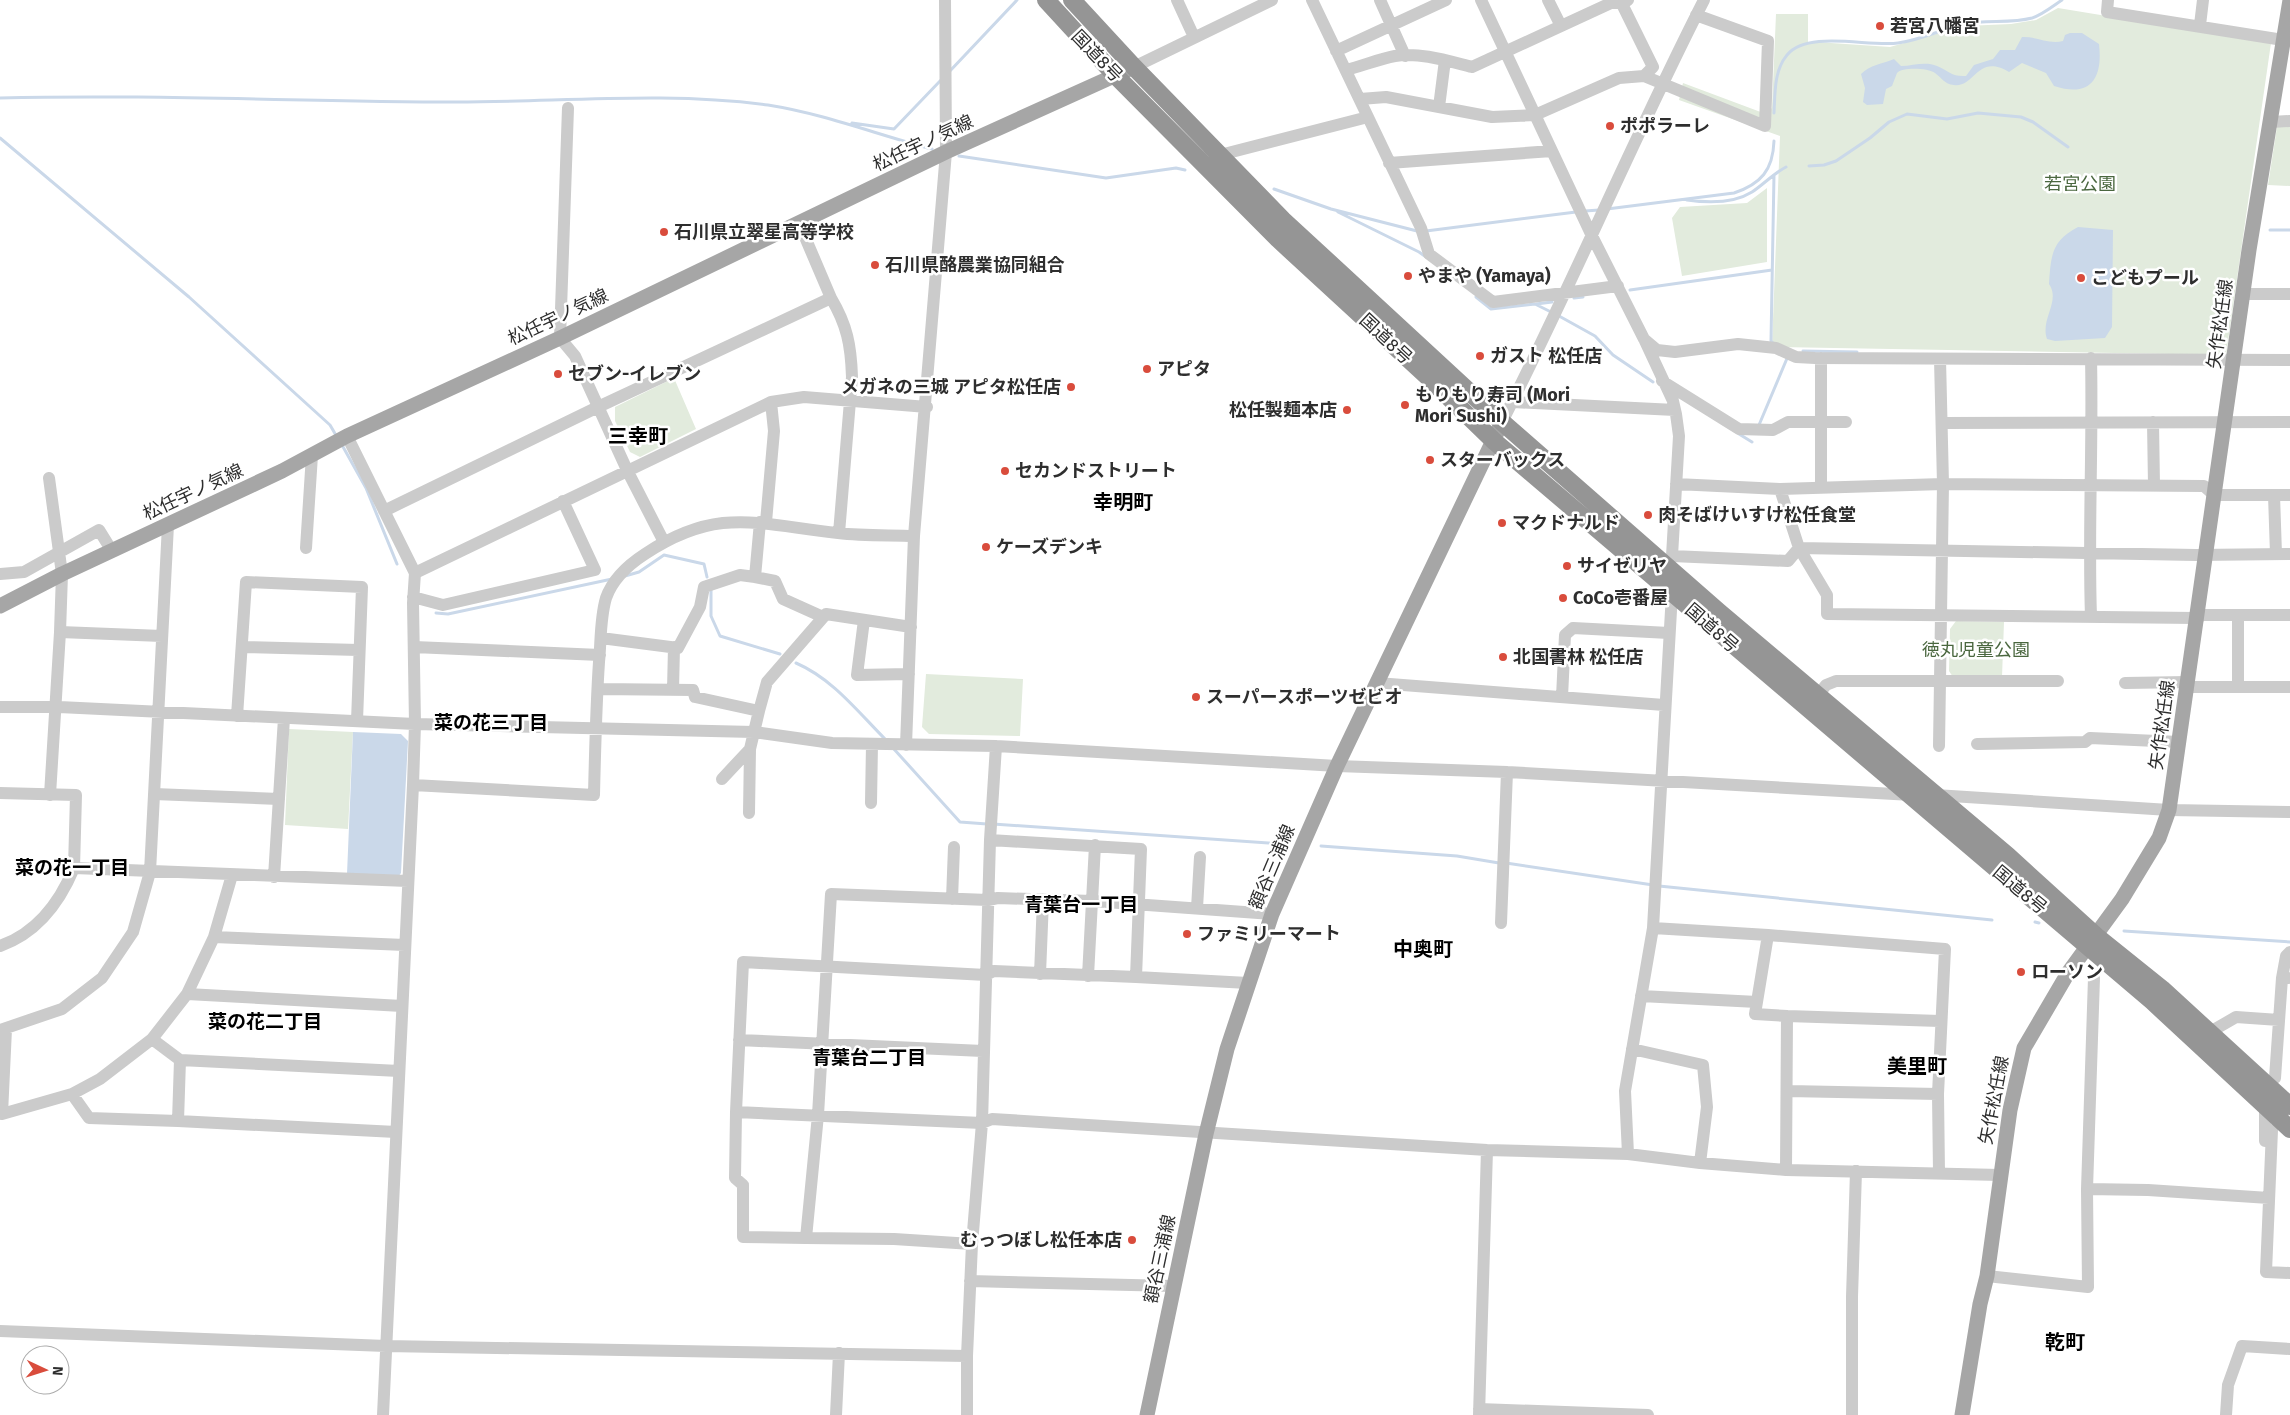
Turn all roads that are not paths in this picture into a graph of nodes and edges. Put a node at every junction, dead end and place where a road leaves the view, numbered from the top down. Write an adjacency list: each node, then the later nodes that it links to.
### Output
1 (945, 0): 40 (street)
2 (1046, 0): 29 (highway, 国道8号)
3 (1072, 0): 27 (highway, 国道8号)
4 (1178, 0): 21 (street)
5 (1272, 0): 16 (street)
6 (1312, 0): 23 (street)
7 (1380, 0): 19 (street)
8 (1446, 0): 19 (street)
9 (1481, 0): 24 (street)
10 (1548, 0): 20 (street)
11 (1704, 0): 17 (street)
12 (2108, 0): 18 (street)
13 (2203, 0): 18 (street)
14 (2290, 0): 22 (main road, 矢作松任線)
15 (1625, 2): 20 (street); 30 (street)
16 (1248, 5): 21 (street)
17 (1696, 16): 31 (street); 31 (street)
18 (2200, 25): 22 (street)
19 (1392, 26): 23 (street); 25 (street)
20 (1561, 26): 24 (street)
21 (1194, 37): 27 (street)
22 (2283, 40): 38 (main road, 矢作松任線)
23 (1336, 51): 28 (street)
24 (1505, 52): 26 (street); 35 (street)
25 (1405, 56): 26 (street); 28 (street)
26 (1445, 60): 33 (street)
27 (1134, 67): 29 (main road, 松任宇ノ気線); 41 (highway, 国道8号)
28 (1346, 70): 32 (street)
29 (1116, 75): 40 (main road, 松任宇ノ気線); 73 (highway, 国道8号)
30 (1644, 76): 31 (street); 35 (street)
31 (1663, 84): 44 (street)
32 (1360, 99): 33 (street); 36 (street)
33 (1440, 107): 35 (street)
34 (568, 108): 50 (street)
35 (1536, 115): 39 (street)
36 (1368, 117): 41 (street); 42 (street)
37 (2290, 121): 38 (street)
38 (2271, 122): 47 (main road, 矢作松任線)
39 (1552, 151): 42 (street); 44 (street)
40 (946, 152): 43 (main road, 松任宇ノ気線); 62 (street)
41 (1220, 155): 64 (highway, 国道8号)
42 (1389, 163): 46 (street)
43 (798, 223): 49 (street); 50 (main road, 松任宇ノ気線)
44 (1591, 234): 45 (street); 46 (street)
45 (1618, 286): 46 (street); 51 (street)
46 (1566, 293): 60 (street)
47 (2243, 294): 48 (street); 55 (main road, 矢作松任線)
48 (2290, 294)
49 (831, 298): 58 (street); 61 (street)
50 (560, 338): 61 (street); 72 (main road, 松任宇ノ気線)
51 (1644, 339): 52 (street); 57 (street)
52 (1821, 358): 54 (street); 65 (street)
53 (2091, 358): 54 (street); 55 (street); 67 (street)
54 (1940, 359): 71 (street)
55 (2234, 360): 56 (street); 69 (main road, 矢作松任線)
56 (2290, 360)
57 (1662, 381): 63 (street); 65 (street)
58 (850, 401): 59 (street); 62 (street); 90 (street)
59 (771, 402): 75 (street); 88 (street)
60 (1513, 402): 63 (street); 64 (street)
61 (598, 407): 75 (street); 87 (street)
62 (926, 407): 91 (street)
63 (1675, 410): 77 (street)
64 (1502, 422): 73 (main road, 額谷三浦線); 102 (highway, 国道8号)
65 (1821, 422): 66 (street); 81 (street)
66 (1846, 422)
67 (2092, 422): 68 (street); 71 (street); 79 (street)
68 (2153, 422): 69 (street); 80 (street)
69 (2224, 422): 70 (street); 83 (main road, 矢作松任線)
70 (2290, 422)
71 (1943, 423): 78 (street)
72 (340, 440): 74 (main road, 松任宇ノ気線); 87 (street)
73 (1495, 442): 109 (highway, 国道8号); 132 (main road, 額谷三浦線)
74 (312, 455): 89 (main road, 松任宇ノ気線); 93 (street)
75 (627, 470): 86 (street); 92 (street)
76 (49, 478): 98 (street)
77 (1676, 484): 82 (street); 102 (street)
78 (1943, 484): 79 (street); 81 (street); 95 (street)
79 (2090, 486): 80 (street); 97 (street)
80 (2154, 486): 83 (street)
81 (1821, 488): 82 (street)
82 (1780, 489): 94 (street)
83 (2214, 495): 84 (street); 99 (main road, 矢作松任線)
84 (2274, 495): 85 (street); 100 (street)
85 (2290, 495)
86 (563, 501): 104 (street); 110 (street)
87 (384, 511): 104 (street)
88 (763, 522): 90 (street); 92 (street); 107 (street)
89 (168, 525): 96 (main road, 松任宇ノ気線); 122 (street)
90 (839, 533): 91 (street)
91 (914, 536): 119 (street)
92 (664, 542): 123 (street)
93 (306, 548)
94 (1799, 548): 95 (street); 102 (street); 112 (street)
95 (1942, 549): 97 (street); 112 (street)
96 (112, 551): 98 (street); 106 (main road, 松任宇ノ気線)
97 (2088, 552): 99 (street); 115 (street)
98 (59, 553): 103 (street); 106 (street)
99 (2205, 554): 100 (street); 117 (main road, 矢作松任線)
100 (2276, 554): 101 (street)
101 (2290, 554)
102 (1668, 561): 139 (highway, 国道8号)
103 (24, 572): 105 (street); 108 (street)
104 (415, 573): 110 (street)
105 (0, 574)
106 (62, 574): 108 (main road, 松任宇ノ気線); 120 (street)
107 (755, 577): 116 (street); 126 (street)
108 (32, 590): 111 (main road, 松任宇ノ気線)
109 (1672, 593): 121 (street); 167 (highway, 国道8号)
110 (413, 597): 125 (street)
111 (0, 606)
112 (1941, 614): 115 (street); 130 (street)
113 (2238, 615): 114 (street); 117 (street); 135 (street)
114 (2290, 615)
115 (2091, 616): 117 (street)
116 (823, 617): 118 (street); 144 (street)
117 (2196, 618): 134 (main road, 矢作松任線)
118 (864, 620): 119 (street); 129 (street)
119 (911, 627): 129 (street)
120 (60, 632): 122 (street); 143 (street)
121 (1669, 633): 140 (street); 141 (street)
122 (162, 636): 145 (street)
123 (601, 638): 126 (street); 128 (street)
124 (242, 647): 127 (street); 127 (street); 146 (street)
125 (414, 647): 128 (street); 149 (street)
126 (674, 647): 138 (street)
127 (359, 650): 148 (street)
128 (600, 656): 137 (street)
129 (909, 674): 155 (street)
130 (1940, 681): 131 (street); 139 (street); 157 (street)
131 (2058, 682)
132 (1377, 683): 140 (street); 159 (main road, 額谷三浦線)
133 (2125, 683): 134 (street)
134 (2188, 684): 135 (street); 152 (main road, 矢作松任線)
135 (2238, 687): 136 (street)
136 (2290, 687)
137 (598, 690): 138 (street); 150 (street)
138 (673, 690): 144 (street)
139 (1818, 695): 168 (highway, 国道8号)
140 (1562, 697): 141 (street)
141 (1664, 705): 162 (street)
142 (0, 707): 143 (street)
143 (54, 708): 145 (street); 165 (street)
144 (759, 711): 151 (street)
145 (158, 712): 146 (street); 166 (street)
146 (238, 716): 147 (street)
147 (284, 718): 148 (street); 169 (street)
148 (357, 721): 149 (street)
149 (415, 724): 150 (street); 163 (street)
150 (595, 728): 151 (street); 163 (street)
151 (754, 732): 153 (street); 158 (street)
152 (2179, 742): 154 (street); 171 (main road, 矢作松任線)
153 (878, 744): 155 (street); 170 (street)
154 (1977, 744)
155 (903, 745): 156 (street)
156 (996, 746): 159 (street); 174 (street)
157 (1939, 746)
158 (750, 749): 161 (street); 173 (street)
159 (1337, 766): 160 (street); 189 (main road, 額谷三浦線)
160 (1507, 772): 162 (street); 190 (street)
161 (722, 779)
162 (1660, 780): 167 (street); 191 (street)
163 (413, 785): 182 (street)
164 (0, 793): 165 (street)
165 (50, 794): 178 (street)
166 (154, 794): 169 (street); 179 (street)
167 (1910, 795): 168 (street); 194 (highway, 国道8号)
168 (1936, 795): 171 (street); 194 (highway, 国道8号)
169 (279, 798): 181 (street)
170 (871, 803)
171 (2169, 810): 172 (street); 194 (main road, 矢作松任線)
172 (2290, 812)
173 (749, 813)
174 (991, 830): 175 (street); 184 (street)
175 (1095, 846): 186 (street); 187 (street)
176 (954, 847): 183 (street)
177 (1200, 857): 188 (street)
178 (74, 868): 179 (street); 196 (street)
179 (150, 872): 180 (street); 213 (street)
180 (232, 875): 181 (street); 193 (street)
181 (274, 877): 182 (street)
182 (408, 881): 195 (street)
183 (952, 899): 184 (street); 198 (street)
184 (988, 900): 185 (street); 200 (street)
185 (1043, 900): 186 (street); 199 (street)
186 (1092, 901): 187 (street); 201 (street)
187 (1139, 904): 188 (street); 202 (street)
188 (1197, 908): 189 (street)
189 (1272, 914): 205 (main road, 額谷三浦線)
190 (1501, 922)
191 (1652, 928): 192 (street); 207 (street)
192 (1768, 935): 208 (street); 212 (street)
193 (214, 937): 195 (street); 206 (street)
194 (2092, 941): 214 (highway, 国道8号); 226 (highway, 国道8号); 242 (main road, 矢作松任線)
195 (405, 945): 209 (street)
196 (0, 946)
197 (2290, 952): 204 (street)
198 (828, 967): 200 (street); 216 (street); 217 (street)
199 (1040, 974): 200 (street); 201 (street)
200 (986, 975): 219 (street)
201 (1088, 976): 202 (street)
202 (1136, 978): 205 (street)
203 (2094, 978): 244 (street)
204 (2286, 978): 211 (street)
205 (1248, 983): 235 (main road, 額谷三浦線)
206 (187, 994): 209 (street); 215 (street)
207 (1641, 996): 208 (street); 218 (street)
208 (1757, 1002): 210 (street)
209 (402, 1006): 221 (street)
210 (1787, 1016): 212 (street); 223 (street)
211 (2279, 1020): 214 (street); 222 (street)
212 (1940, 1021): 225 (street)
213 (3, 1030): 224 (street)
214 (2210, 1032): 227 (highway, 国道8号)
215 (152, 1039): 220 (street); 224 (street)
216 (739, 1040): 217 (street); 228 (street)
217 (822, 1043): 219 (street); 229 (street)
218 (1632, 1049): 237 (street); 238 (street)
219 (983, 1051): 231 (street)
220 (180, 1060): 221 (street); 230 (street)
221 (399, 1070): 234 (street)
222 (2275, 1078)
223 (1788, 1091): 225 (street); 239 (street)
224 (72, 1094): 230 (street)
225 (1938, 1094): 241 (street)
226 (2265, 1106): 232 (highway, 国道8号); 243 (street)
227 (2290, 1106)
228 (736, 1112): 229 (street); 246 (street)
229 (818, 1115): 231 (street); 246 (street)
230 (178, 1121): 234 (street)
231 (982, 1123): 235 (street); 247 (street)
232 (2290, 1129)
233 (2272, 1130): 243 (street)
234 (396, 1132): 253 (street)
235 (1206, 1134): 236 (street); 251 (main road, 額谷三浦線)
236 (1487, 1150): 237 (street); 257 (street)
237 (1628, 1154): 238 (street)
238 (1700, 1163): 239 (street)
239 (1786, 1170): 240 (street)
240 (1856, 1170): 241 (street); 263 (street)
241 (1939, 1173): 242 (street)
242 (2000, 1175): 249 (main road, 矢作松任線)
243 (2270, 1176): 245 (street)
244 (2087, 1189): 245 (street); 249 (street)
245 (2269, 1198): 248 (street)
246 (806, 1238): 247 (street)
247 (972, 1244): 250 (street)
248 (2290, 1274)
249 (1987, 1276): 264 (main road, 矢作松任線)
250 (970, 1281): 251 (street); 256 (street)
251 (1173, 1286): 261 (main road, 額谷三浦線)
252 (0, 1331): 253 (street)
253 (386, 1346): 255 (street); 258 (street)
254 (2290, 1349): 265 (street)
255 (839, 1353): 256 (street); 259 (street)
256 (967, 1356): 260 (street)
257 (1479, 1412): 262 (street)
258 (383, 1415)
259 (836, 1415)
260 (968, 1415)
261 (1147, 1415)
262 (1648, 1415)
263 (1852, 1415)
264 (1962, 1415)
265 (2226, 1415)

